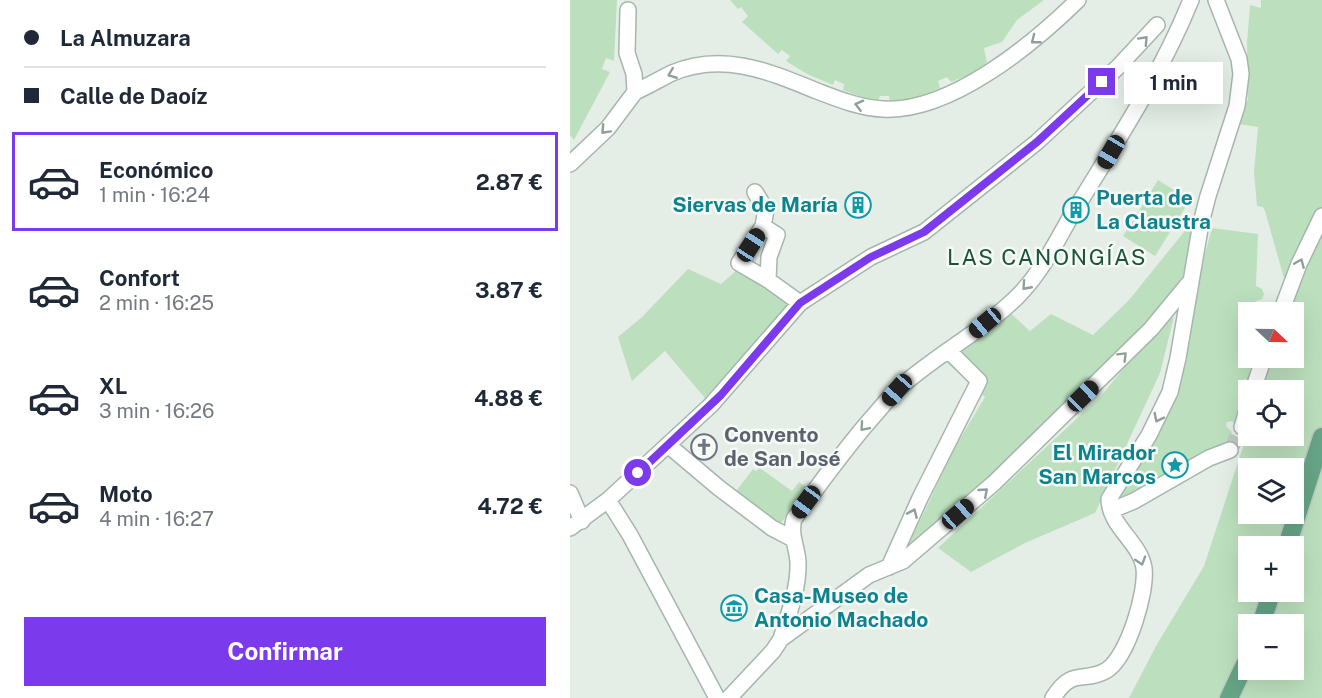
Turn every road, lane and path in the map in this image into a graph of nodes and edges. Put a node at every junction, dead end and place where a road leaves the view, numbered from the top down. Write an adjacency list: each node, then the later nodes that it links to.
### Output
1 (1078, 0): 6 (street, one-way to 6)
2 (1191, 0): 15 (street, one-way to 15)
3 (1216, 0): 12 (street)
4 (628, 10): 6 (street)
5 (1157, 25): 14 (street, one-way to 5)
6 (635, 92): 7 (street, one-way to 7)
7 (570, 164)
8 (755, 192): 10 (street)
9 (1322, 216): 13 (street, one-way to 9)
10 (763, 226): 11 (street); 11 (street)
11 (768, 280): 14 (street)
12 (1191, 281): 21 (street, one-way to 21); 25 (street, one-way to 12)
13 (1285, 302)
14 (800, 303): 17 (street)
15 (949, 351): 24 (street, one-way to 24); 25 (street, one-way to 15)
16 (1322, 437): 23 (main road)
17 (668, 445): 20 (street); 24 (street)
18 (1230, 450): 21 (street)
19 (570, 493): 22 (street)
20 (608, 500): 22 (street); 28 (street)
21 (1112, 510): 30 (street, one-way to 30)
22 (576, 525)
23 (1290, 536)
24 (793, 539): 26 (street)
25 (889, 567): 26 (street)
26 (777, 645): 29 (street)
27 (1238, 679): 31 (main road)
28 (717, 698)
29 (729, 698)
30 (1053, 698)
31 (1229, 698)

